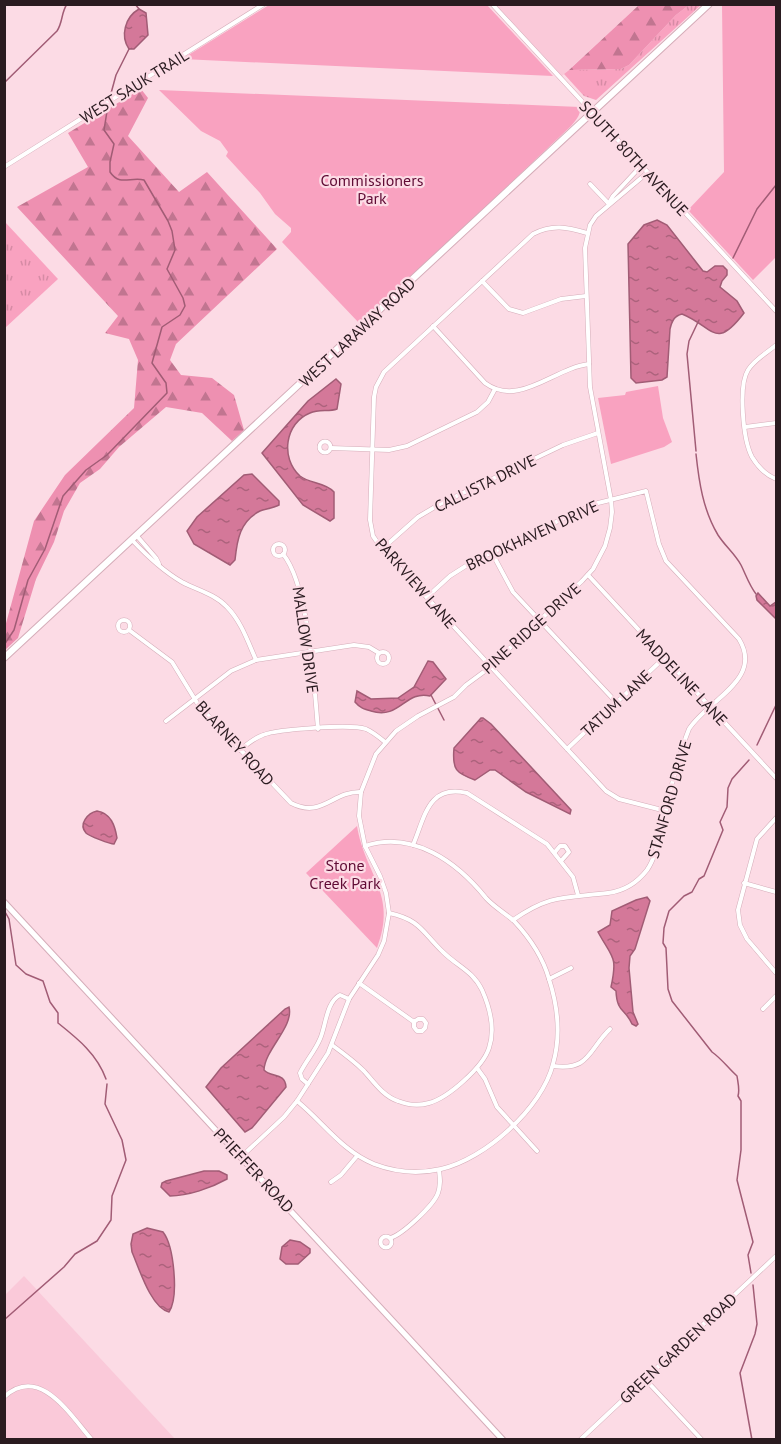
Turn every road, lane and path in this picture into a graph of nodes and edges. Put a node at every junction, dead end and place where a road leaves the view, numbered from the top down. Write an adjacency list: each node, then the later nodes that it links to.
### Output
1 (264, 4): 6 (street, WEST SAUK TRAIL)
2 (492, 4): 4 (street, SOUTH 80TH AVENUE)
3 (709, 4): 4 (main road, WEST LARAWAY ROAD)
4 (592, 112): 5 (street, SOUTH 80TH AVENUE); 25 (main road, WEST LARAWAY ROAD)
5 (641, 166): 7 (street, SOUTH 80TH AVENUE); 9 (street)
6 (4, 167)
7 (647, 173): 9 (street); 13 (street, SOUTH 80TH AVENUE)
8 (590, 184): 9 (street)
9 (609, 204): 10 (street)
10 (587, 233): 11 (street, PARKVIEW LANE); 12 (street, PINE RIDGE DRIVE)
11 (482, 281): 12 (street); 14 (street, PARKVIEW LANE)
12 (586, 296): 16 (street, PINE RIDGE DRIVE)
13 (777, 312)
14 (433, 327): 17 (street); 22 (street, PARKVIEW LANE)
15 (777, 345): 19 (street)
16 (589, 364): 17 (street); 20 (street, PINE RIDGE DRIVE)
17 (495, 389): 22 (street)
18 (777, 423): 19 (street)
19 (746, 427): 23 (street)
20 (598, 434): 24 (street, PINE RIDGE DRIVE); 26 (street, CALLISTA DRIVE)
21 (331, 448): 22 (street)
22 (372, 449): 26 (street, PARKVIEW LANE)
23 (777, 479)
24 (611, 500): 27 (street, BROOKHAVEN DRIVE); 29 (street, PINE RIDGE DRIVE); 41 (street, STANFORD DRIVE)
25 (134, 538): 36 (main road, WEST LARAWAY ROAD); 37 (street)
26 (382, 549): 30 (street, PARKVIEW LANE)
27 (492, 553): 30 (street, BROOKHAVEN DRIVE); 31 (street)
28 (283, 554): 33 (street, MALLOW DRIVE)
29 (588, 575): 31 (street, PINE RIDGE DRIVE); 35 (street, MADDELINE LANE)
30 (427, 597): 38 (street, PARKVIEW LANE)
31 (540, 621): 38 (street, PINE RIDGE DRIVE); 40 (street)
32 (129, 630): 39 (street, BLARNEY ROAD)
33 (310, 651): 34 (street); 37 (street); 43 (street, MALLOW DRIVE)
34 (379, 653)
35 (665, 657): 40 (street, TATUM LANE); 41 (street, MADDELINE LANE)
36 (4, 658)
37 (256, 660): 39 (street)
38 (491, 667): 44 (street, PINE RIDGE DRIVE); 45 (street, PARKVIEW LANE)
39 (194, 698): 42 (street); 46 (street, BLARNEY ROAD)
40 (616, 702): 45 (street, TATUM LANE)
41 (710, 706): 47 (street, MADDELINE LANE); 49 (street, STANFORD DRIVE)
42 (166, 721)
43 (318, 729): 44 (street); 46 (street)
44 (385, 742): 48 (street, PINE RIDGE DRIVE)
45 (567, 748): 49 (street, PARKVIEW LANE)
46 (240, 750): 48 (street, BLARNEY ROAD)
47 (777, 778)
48 (361, 792): 52 (street, PINE RIDGE DRIVE)
49 (666, 811): 57 (street, STANFORD DRIVE)
50 (777, 818): 55 (street)
51 (413, 845): 52 (street); 53 (street); 60 (street)
52 (365, 846): 59 (street, PINE RIDGE DRIVE)
53 (555, 852): 54 (street); 54 (street)
54 (561, 861): 57 (street)
55 (744, 883): 56 (street); 62 (street)
56 (777, 892)
57 (578, 895): 60 (street, STANFORD DRIVE)
58 (4, 902): 78 (street, PFIEFFER ROAD)
59 (389, 913): 64 (street, PINE RIDGE DRIVE); 72 (street)
60 (513, 920): 63 (street)
61 (572, 968): 63 (street)
62 (777, 973)
63 (549, 979): 71 (street)
64 (359, 983): 66 (street, PINE RIDGE DRIVE); 68 (street)
65 (777, 996): 67 (street)
66 (349, 999): 70 (street, PINE RIDGE DRIVE); 73 (street, PINE RIDGE DRIVE)
67 (763, 1009)
68 (414, 1022)
69 (610, 1029): 71 (street)
70 (332, 1045): 72 (street); 73 (street, PINE RIDGE DRIVE)
71 (553, 1066): 75 (street)
72 (477, 1068): 75 (street)
73 (308, 1084): 74 (street, PINE RIDGE DRIVE)
74 (297, 1101): 77 (street); 78 (street, PINE RIDGE DRIVE)
75 (513, 1125): 76 (street); 79 (street)
76 (537, 1151)
77 (357, 1155): 79 (street); 80 (street)
78 (242, 1156): 86 (street, PFIEFFER ROAD)
79 (439, 1170): 81 (street)
80 (331, 1182)
81 (390, 1238)
82 (777, 1256): 83 (street, GREEN GARDEN ROAD)
83 (645, 1379): 87 (street, GREEN GARDEN ROAD); 88 (street)
84 (4, 1397): 85 (street)
85 (92, 1440)
86 (503, 1440)
87 (580, 1440)
88 (702, 1440)

